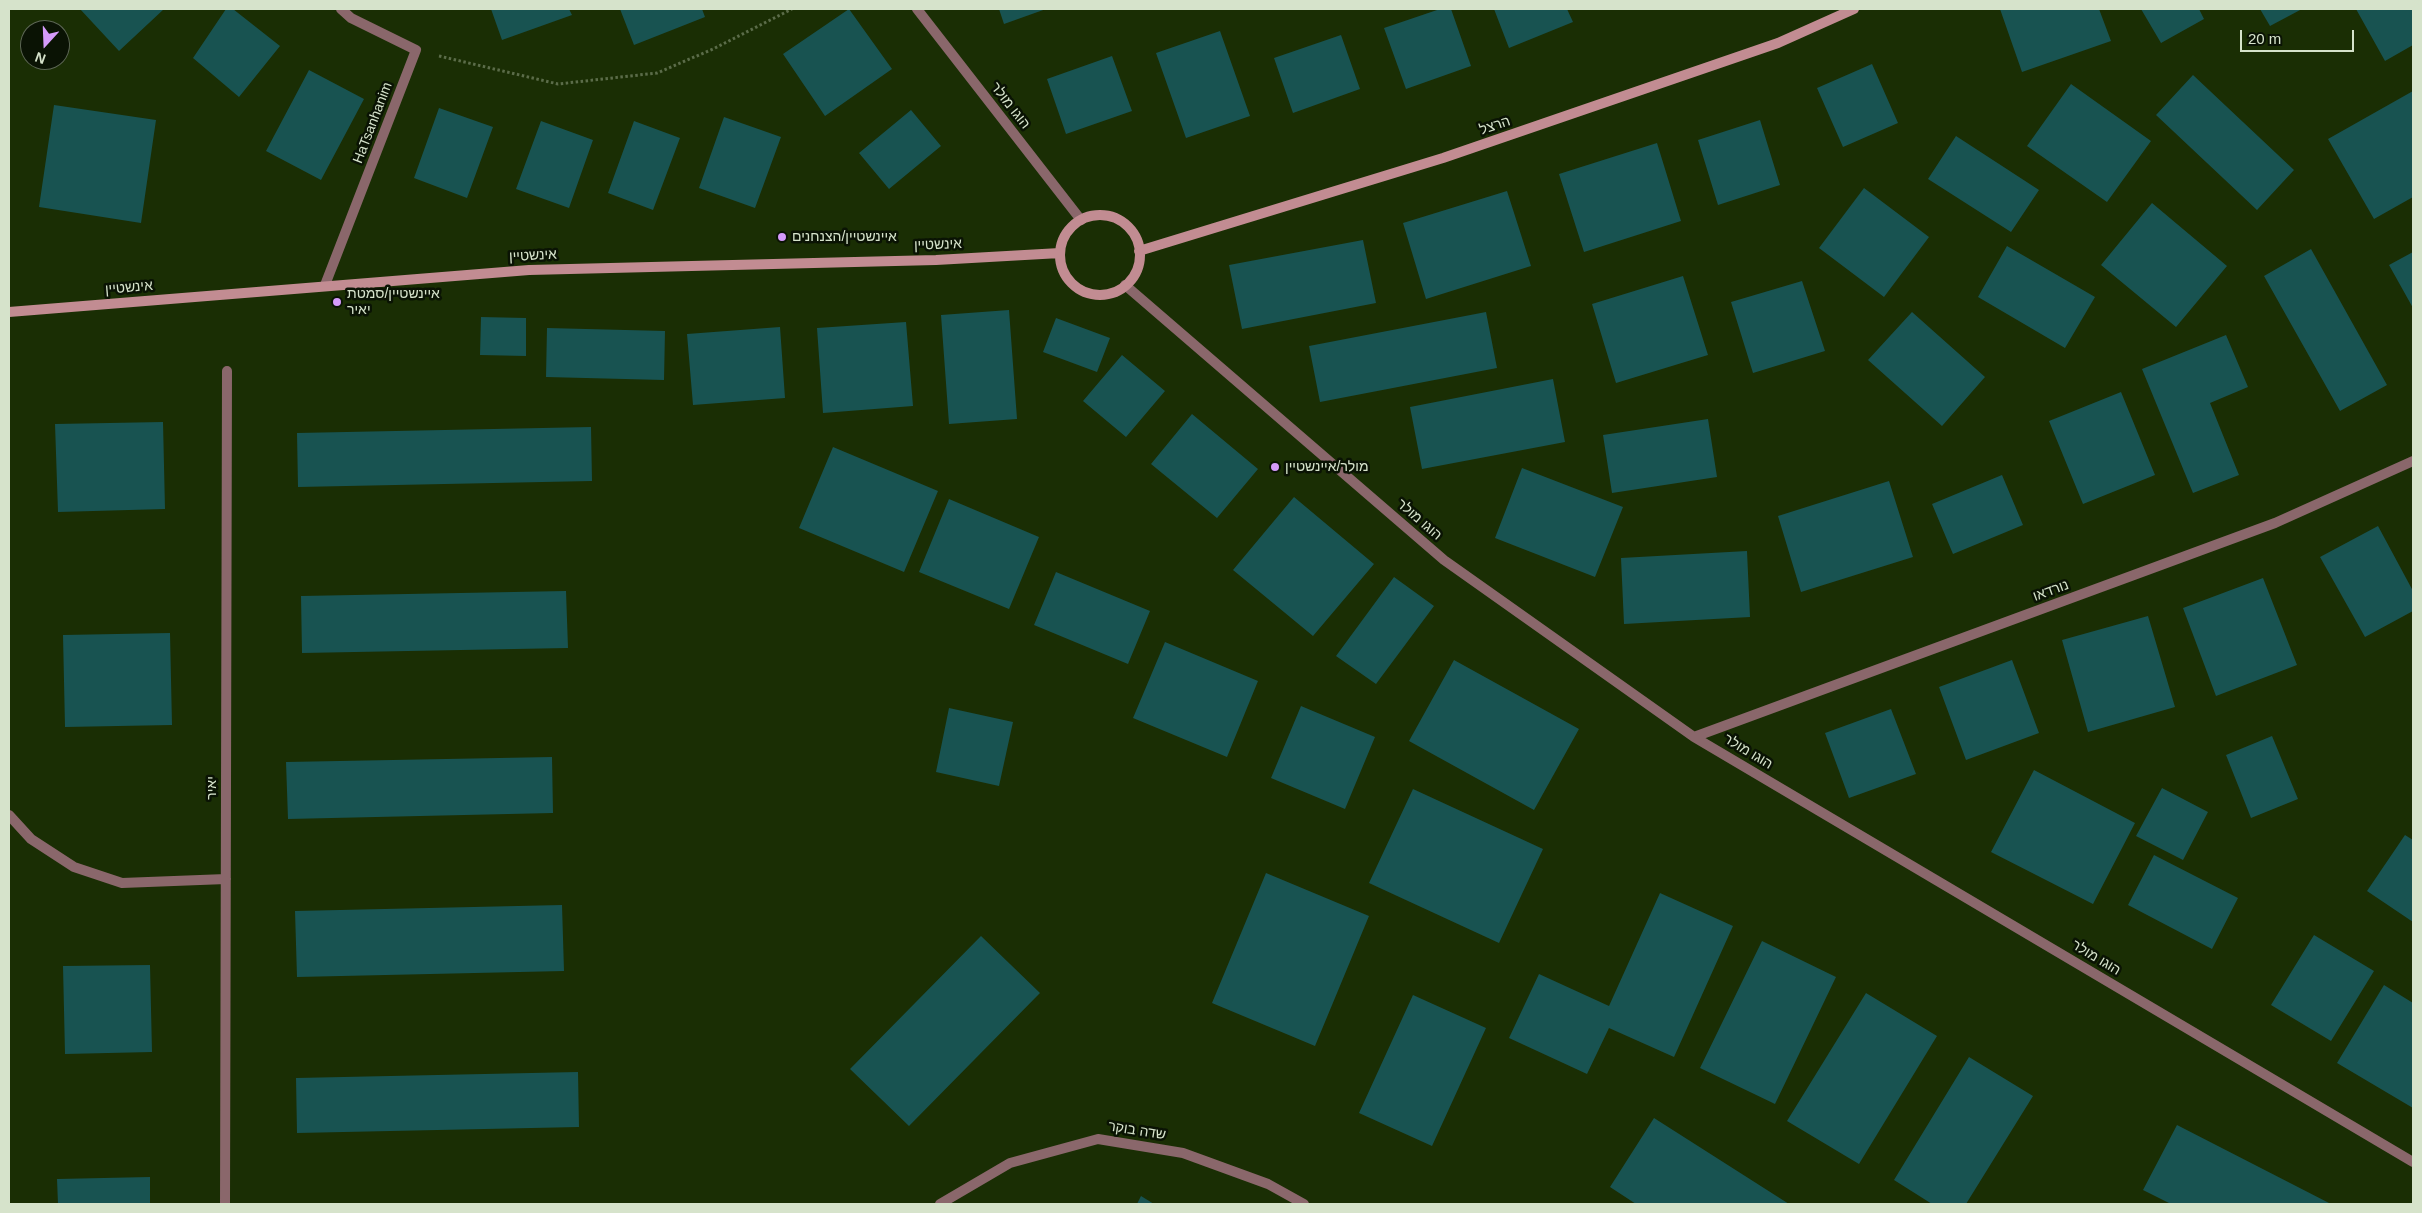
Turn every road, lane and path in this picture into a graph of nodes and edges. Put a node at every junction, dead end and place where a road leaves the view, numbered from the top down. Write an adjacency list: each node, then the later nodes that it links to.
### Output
1 (341, 9): 5 (street)
2 (792, 9): 5 (path)
3 (917, 9): 6 (street, הוגו מולר)
4 (1854, 9): 7 (street, הרצל)
5 (416, 50): 10 (street, HaTsanhanim)
6 (1081, 220): 7 (street); 8 (street)
7 (1139, 251): 9 (street)
8 (1060, 253): 9 (street); 10 (street, אינשטיין)
9 (1125, 285): 14 (street, הוגו מולר)
10 (325, 286): 11 (street, אינשטיין)
11 (9, 312)
12 (227, 371): 16 (street, יאיר)
13 (2413, 461): 14 (street, נורדאו)
14 (1694, 737): 17 (street, הוגו מולר)
15 (9, 815): 16 (street)
16 (226, 879): 18 (street, יאיר)
17 (2413, 1162)
18 (225, 1204)
19 (940, 1204): 20 (street, שדה בוקר)
20 (1304, 1204)

